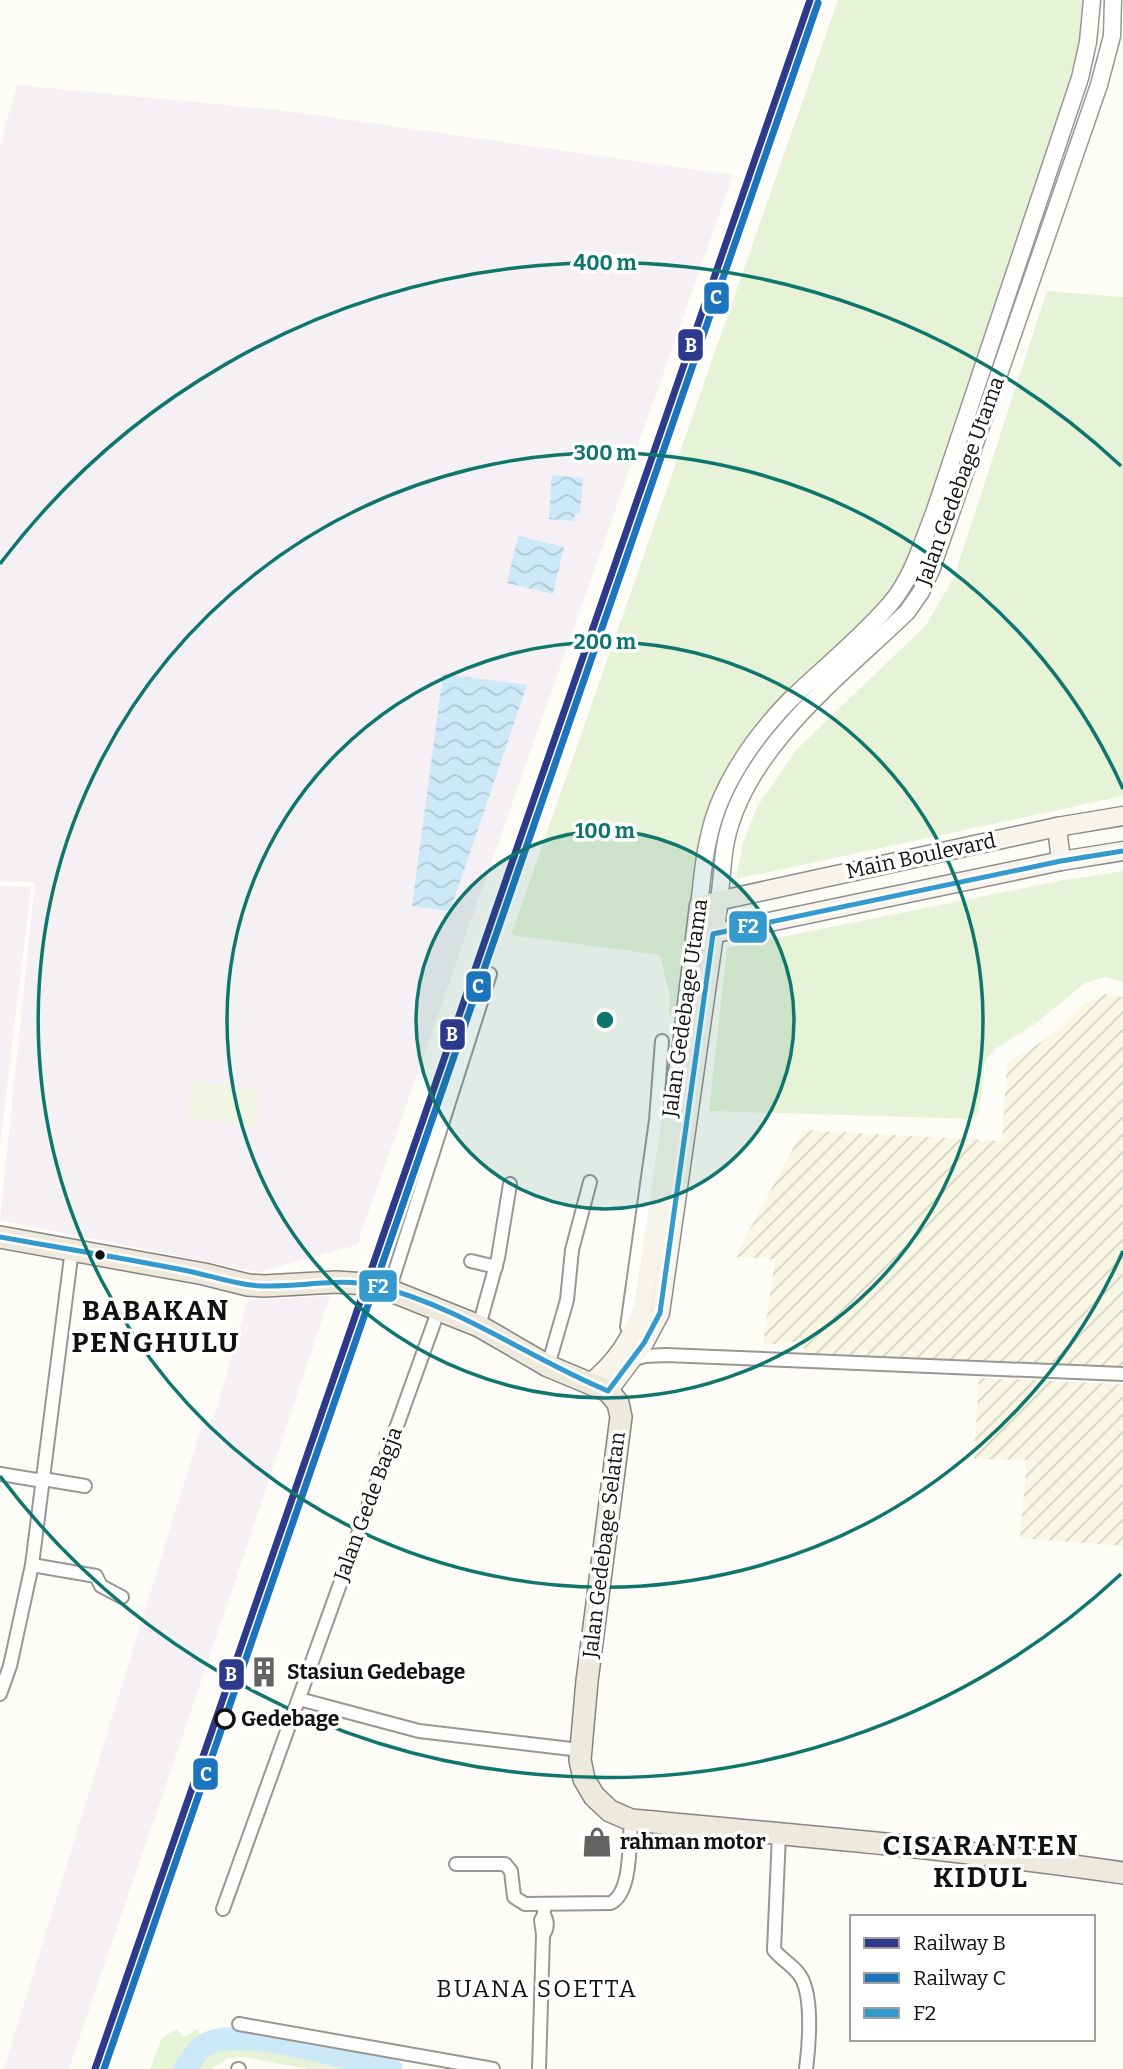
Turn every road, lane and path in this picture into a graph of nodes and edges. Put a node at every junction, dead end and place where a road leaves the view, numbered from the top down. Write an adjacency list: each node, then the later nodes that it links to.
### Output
1 (1093, 0): 4 (street, Jalan Gedebage Utama)
2 (1113, 0): 3 (street, Jalan Gedebage Utama)
3 (1117, 37): 5 (street, Jalan Gedebage Utama)
4 (1054, 157): 5 (street); 6 (street, Jalan Gedebage Utama)
5 (1071, 162): 7 (street, Jalan Gedebage Utama)
6 (914, 563): 7 (street); 13 (street, Jalan Gedebage Utama)
7 (932, 568): 12 (street, Jalan Gedebage Utama)
8 (1123, 816): 9 (main road, Main Boulevard)
9 (1057, 827): 11 (main road); 12 (main road, Main Boulevard)
10 (1123, 851): 11 (main road, Main Boulevard)
11 (1061, 861): 14 (main road, Main Boulevard)
12 (719, 900): 13 (main road, Main Boulevard); 14 (main road, Jalan Gedebage Utama)
13 (699, 905): 14 (main road, Jalan Gedebage Utama)
14 (704, 936): 19 (main road, Jalan Gedebage Utama); 20 (main road, Jalan Gedebage Utama)
15 (490, 974): 26 (street)
16 (662, 1041): 22 (street)
17 (590, 1182): 31 (street)
18 (510, 1184): 25 (street)
19 (658, 1198): 20 (main road); 22 (main road, Jalan Gedebage Utama)
20 (677, 1200): 30 (main road, Jalan Gedebage Utama)
21 (0, 1237): 23 (main road)
22 (645, 1248): 29 (street); 33 (main road, Jalan Gedebage Utama)
23 (72, 1249): 26 (main road); 35 (street)
24 (471, 1261): 25 (street)
25 (496, 1267): 28 (street)
26 (389, 1290): 27 (main road)
27 (439, 1309): 28 (main road); 40 (street, Jalan Gede Bagja)
28 (479, 1326): 31 (main road)
29 (626, 1327)
30 (631, 1360): 32 (street); 33 (main road, Jalan Gedebage Utama)
31 (548, 1366): 33 (main road)
32 (1123, 1374)
33 (599, 1388): 41 (main road, Jalan Gedebage Selatan)
34 (0, 1474): 35 (street)
35 (43, 1480): 36 (street); 37 (street)
36 (85, 1486)
37 (32, 1565): 38 (street); 39 (street)
38 (122, 1597)
39 (0, 1694)
40 (299, 1699): 41 (street); 46 (street, Jalan Gede Bagja)
41 (580, 1750): 42 (main road, Jalan Gedebage Selatan)
42 (631, 1820): 43 (main road, Jalan Gedebage Selatan); 47 (street)
43 (779, 1834): 45 (main road, Jalan Gedebage Selatan); 51 (street)
44 (456, 1864): 47 (street)
45 (1123, 1873)
46 (223, 1909)
47 (544, 1909): 49 (street)
48 (239, 2024): 50 (street)
49 (539, 2067)
50 (493, 2069)
51 (806, 2069)

